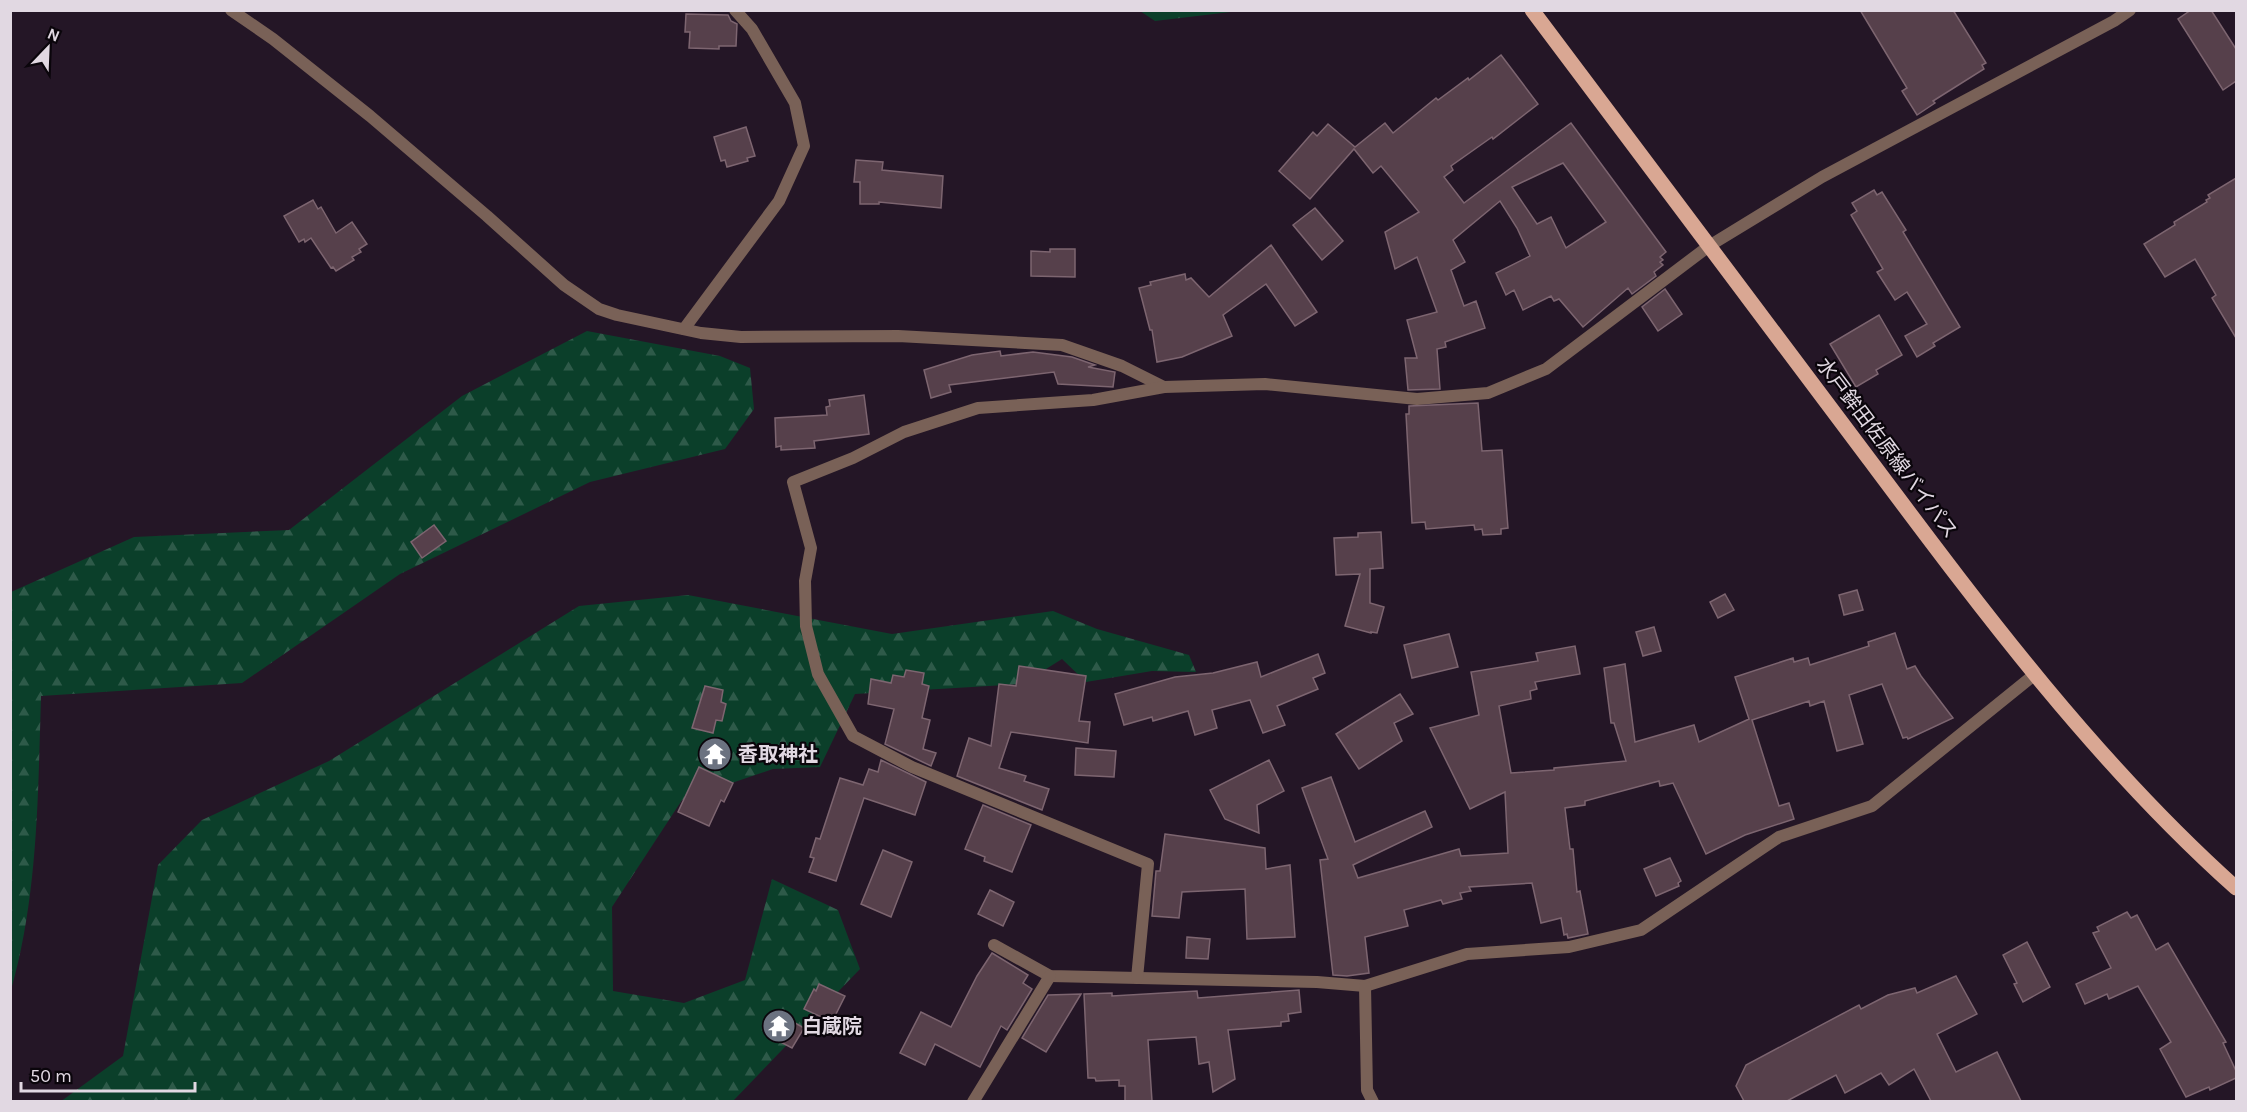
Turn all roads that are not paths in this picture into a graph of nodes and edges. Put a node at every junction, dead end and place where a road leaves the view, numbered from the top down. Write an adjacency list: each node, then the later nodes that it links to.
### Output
1 (231, 10): 6 (street)
2 (735, 10): 6 (street)
3 (1532, 10): 5 (main road, 水戸鉾田佐原線バイパス)
4 (2130, 10): 5 (street)
5 (1709, 246): 7 (street); 8 (main road, 水戸鉾田佐原線バイパス)
6 (684, 329): 7 (street)
7 (1164, 387): 12 (street)
8 (2034, 675): 9 (main road, 水戸鉾田佐原線バイパス); 13 (street)
9 (2236, 888)
10 (994, 945): 11 (street)
11 (1050, 976): 12 (street); 14 (street)
12 (1137, 978): 13 (street)
13 (1365, 986): 15 (street)
14 (973, 1101)
15 (1373, 1101)

